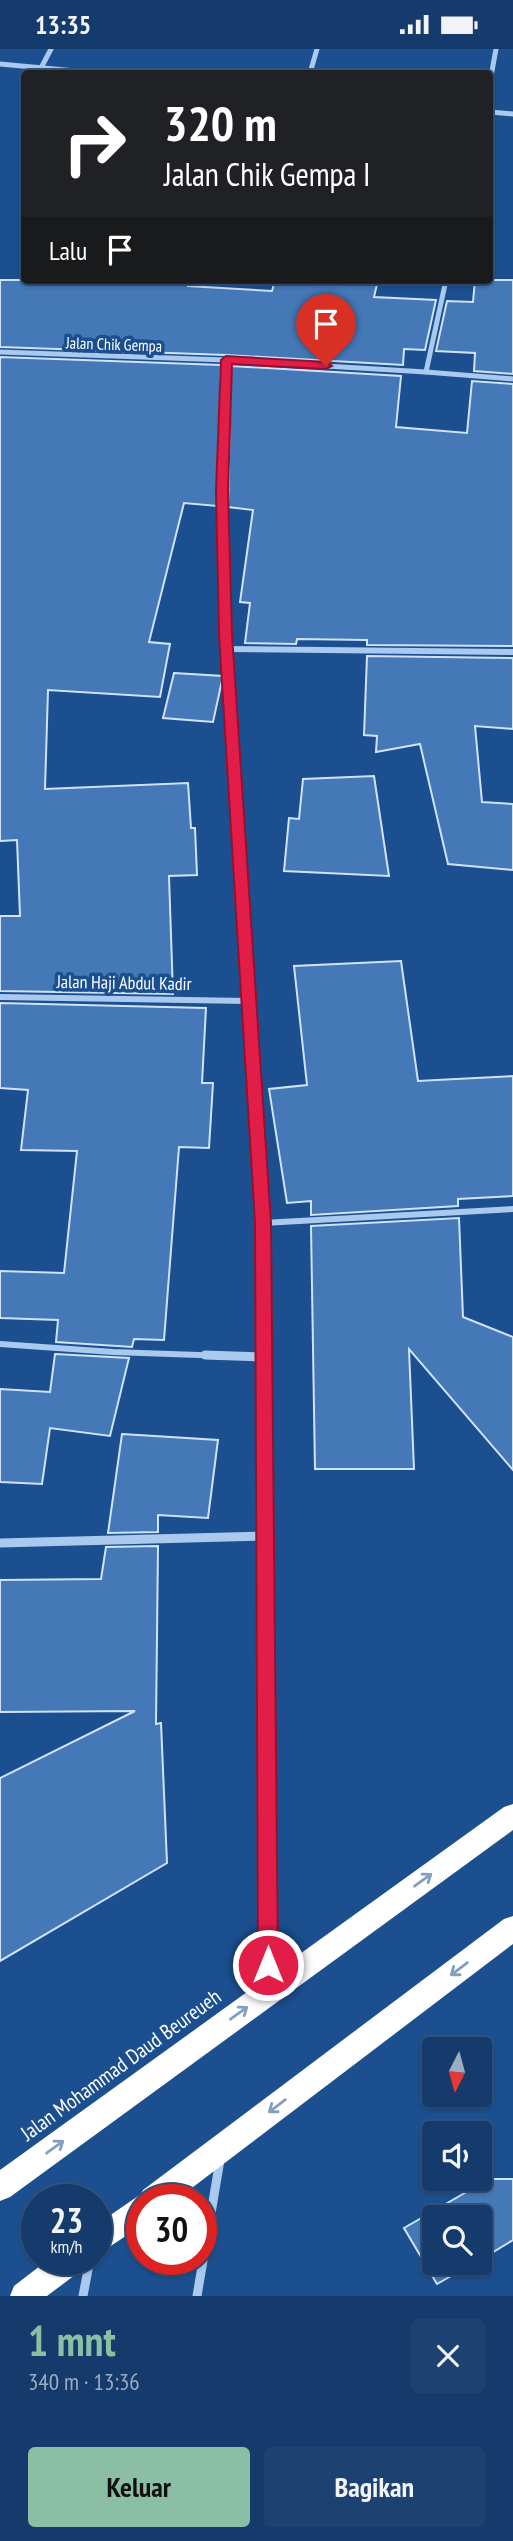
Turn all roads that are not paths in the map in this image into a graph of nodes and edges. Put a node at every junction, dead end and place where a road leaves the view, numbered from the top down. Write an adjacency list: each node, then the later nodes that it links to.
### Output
1 (51, 49): 5 (street)
2 (317, 49): 7 (street)
3 (496, 49): 8 (street)
4 (0, 64): 5 (street)
5 (41, 68): 6 (street)
6 (63, 70)
7 (311, 70)
8 (492, 70)
9 (493, 112): 10 (street)
10 (513, 114)
11 (445, 284): 14 (street)
12 (0, 352): 13 (street, Jalan Chik Gempa)
13 (226, 360): 14 (street, Jalan Chik Gempa); 16 (street)
14 (426, 372): 15 (street, Jalan Chik Gempa)
15 (513, 379)
16 (226, 649): 17 (street); 19 (street)
17 (513, 652)
18 (0, 997): 19 (street, Jalan Haji Abdul Kadir)
19 (248, 1001): 21 (street)
20 (513, 1209): 21 (street)
21 (263, 1223): 23 (street)
22 (0, 1344): 23 (street)
23 (263, 1357): 24 (street)
24 (266, 1537): 25 (street); 28 (street)
25 (0, 1543)
26 (513, 1815): 28 (highway, Jalan Mohammad Daud Beureueh, one-way to 26)
27 (513, 1928): 29 (highway, one-way to 29)
28 (268, 1992): 31 (highway, Jalan Mohammad Daud Beureueh, one-way to 28)
29 (222, 2149): 30 (highway); 36 (street)
30 (175, 2184)
31 (0, 2187)
32 (52, 2275): 34 (highway)
33 (87, 2275): 35 (street)
34 (24, 2296)
35 (83, 2296)
36 (197, 2296)

